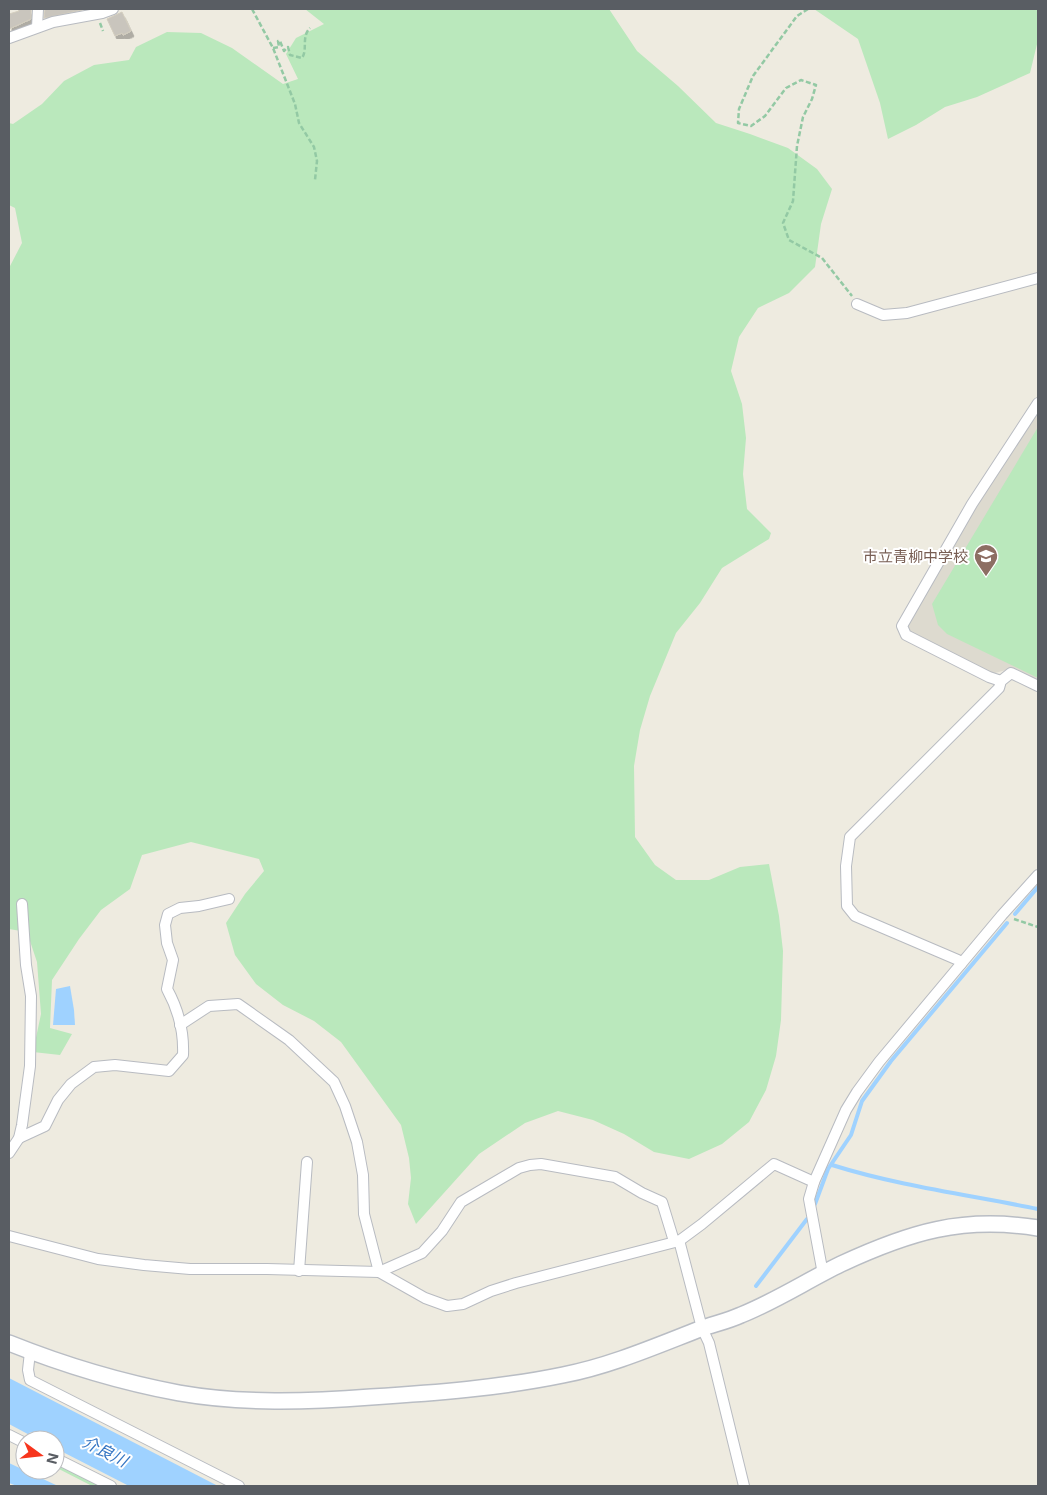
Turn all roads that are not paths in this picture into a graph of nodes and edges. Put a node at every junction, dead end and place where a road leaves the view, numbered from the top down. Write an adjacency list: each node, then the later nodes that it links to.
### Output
1 (38, 9): 3 (street)
2 (113, 9): 3 (street)
3 (37, 27): 4 (street)
4 (9, 38)
5 (1038, 278): 6 (street)
6 (858, 304)
7 (1038, 403): 8 (street)
8 (1001, 680): 9 (street); 13 (street)
9 (1038, 686)
10 (1038, 875): 13 (street)
11 (229, 899): 14 (street)
12 (22, 904): 15 (street)
13 (961, 964): 18 (street)
14 (180, 1025): 15 (street); 23 (street)
15 (19, 1138): 16 (street)
16 (9, 1152)
17 (306, 1162): 22 (street)
18 (814, 1182): 21 (street); 24 (street)
19 (1038, 1228): 24 (street)
20 (9, 1236): 22 (street)
21 (678, 1241): 23 (street); 23 (street); 25 (street)
22 (299, 1271): 23 (street)
23 (379, 1272)
24 (824, 1274): 25 (street)
25 (702, 1328): 27 (street); 31 (street)
26 (9, 1343): 27 (street)
27 (30, 1352): 30 (street)
28 (65, 1463): 29 (street)
29 (110, 1486)
30 (239, 1486)
31 (744, 1486)

